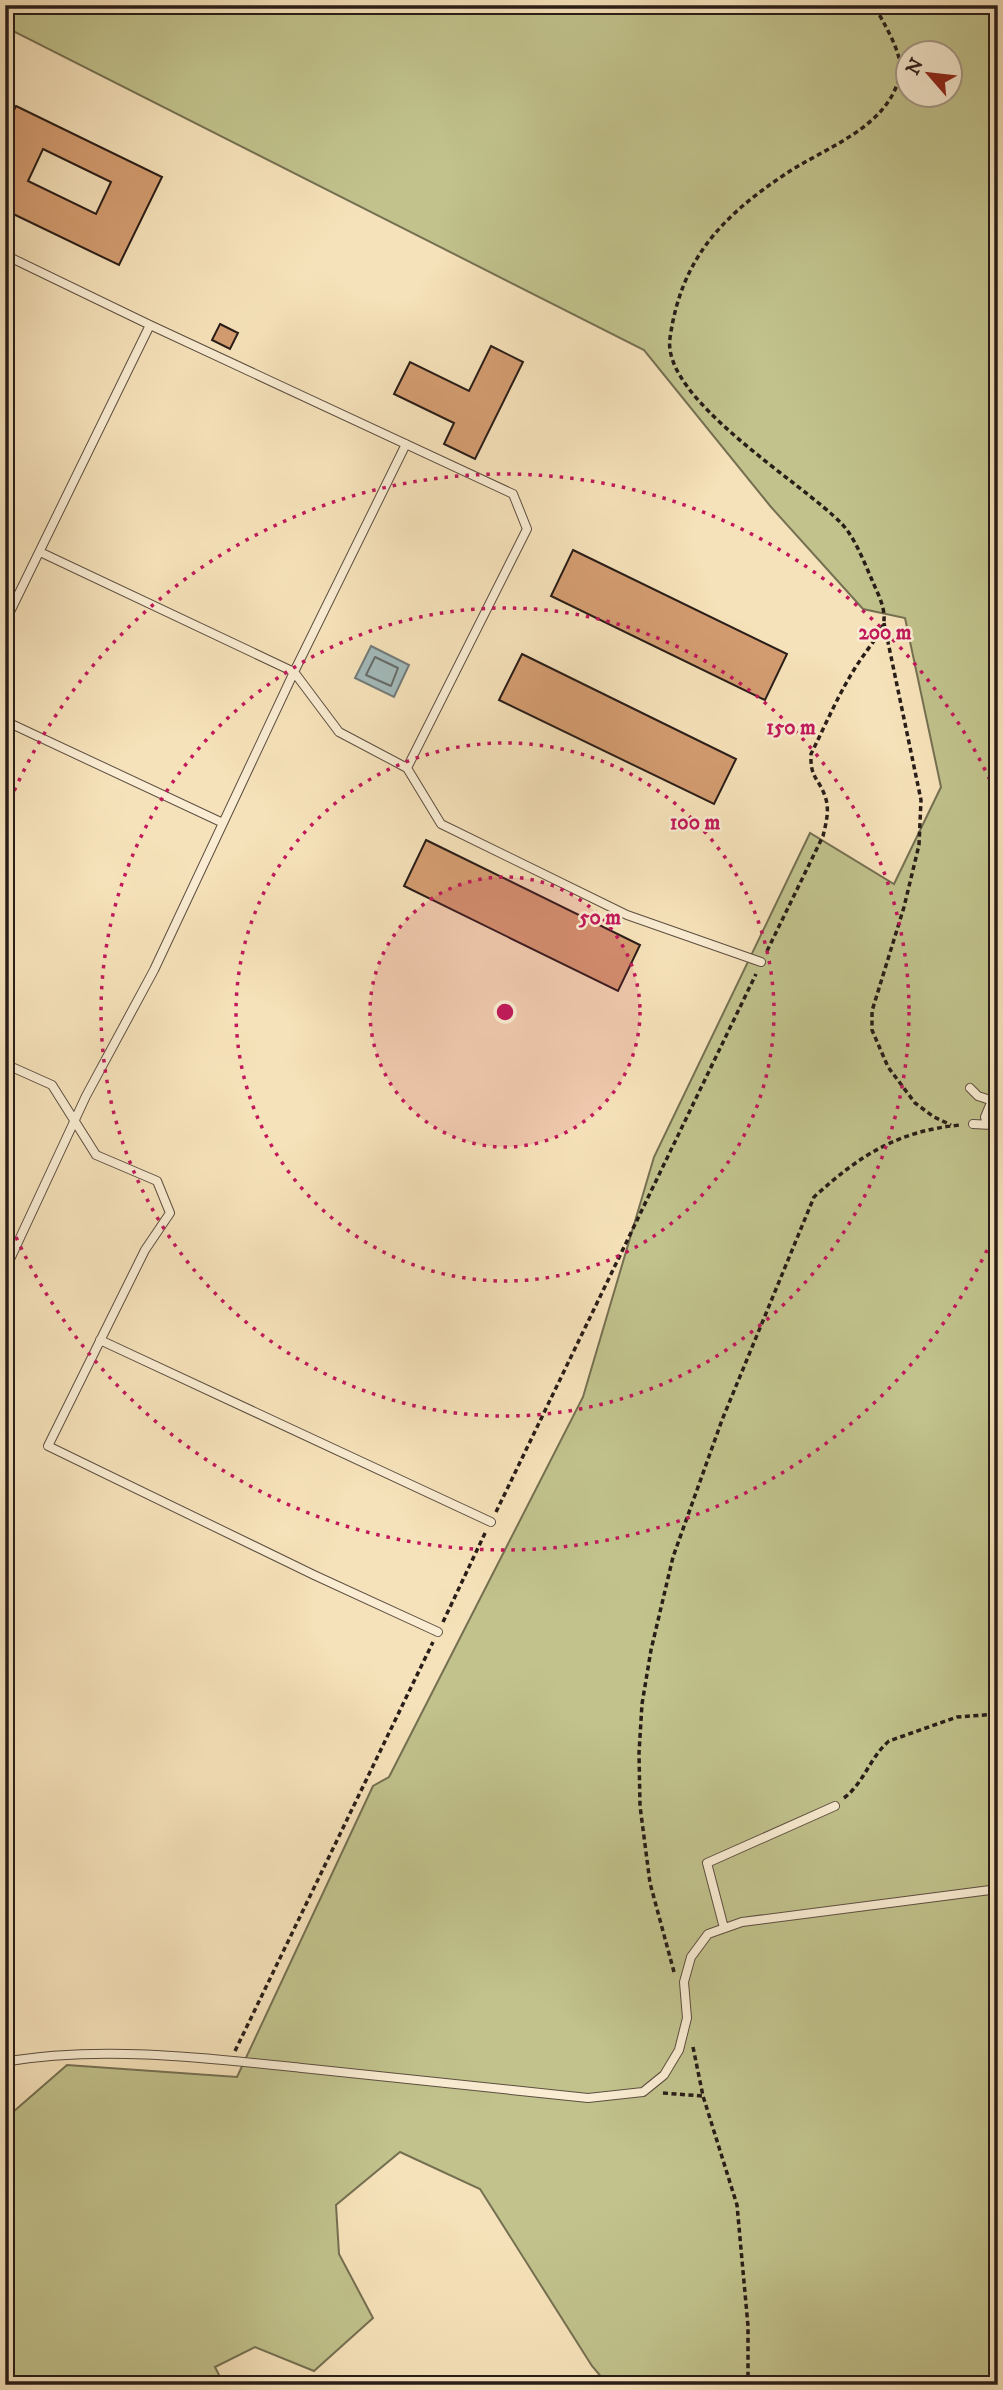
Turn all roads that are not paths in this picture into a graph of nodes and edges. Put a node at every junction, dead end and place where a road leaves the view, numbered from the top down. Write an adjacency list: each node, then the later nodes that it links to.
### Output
1 (10, 5): 2 (lane)
2 (5, 15)
3 (5, 255): 4 (lane)
4 (150, 325): 5 (lane); 6 (lane)
5 (406, 444): 8 (lane); 10 (lane)
6 (40, 552): 7 (lane); 8 (lane)
7 (5, 622)
8 (294, 672): 10 (lane); 11 (lane)
9 (5, 721): 11 (lane)
10 (407, 768): 12 (lane)
11 (223, 823): 16 (lane)
12 (761, 962)
13 (5, 1064): 16 (lane)
14 (970, 1088): 15 (lane)
15 (997, 1102): 18 (lane)
16 (75, 1119): 19 (lane); 20 (lane)
17 (973, 1124): 18 (lane)
18 (996, 1125)
19 (5, 1270)
20 (100, 1340): 21 (lane); 22 (lane)
21 (491, 1522)
22 (438, 1632)
23 (835, 1806): 25 (lane)
24 (998, 1889): 25 (lane)
25 (724, 1928): 26 (lane)
26 (5, 2062)

